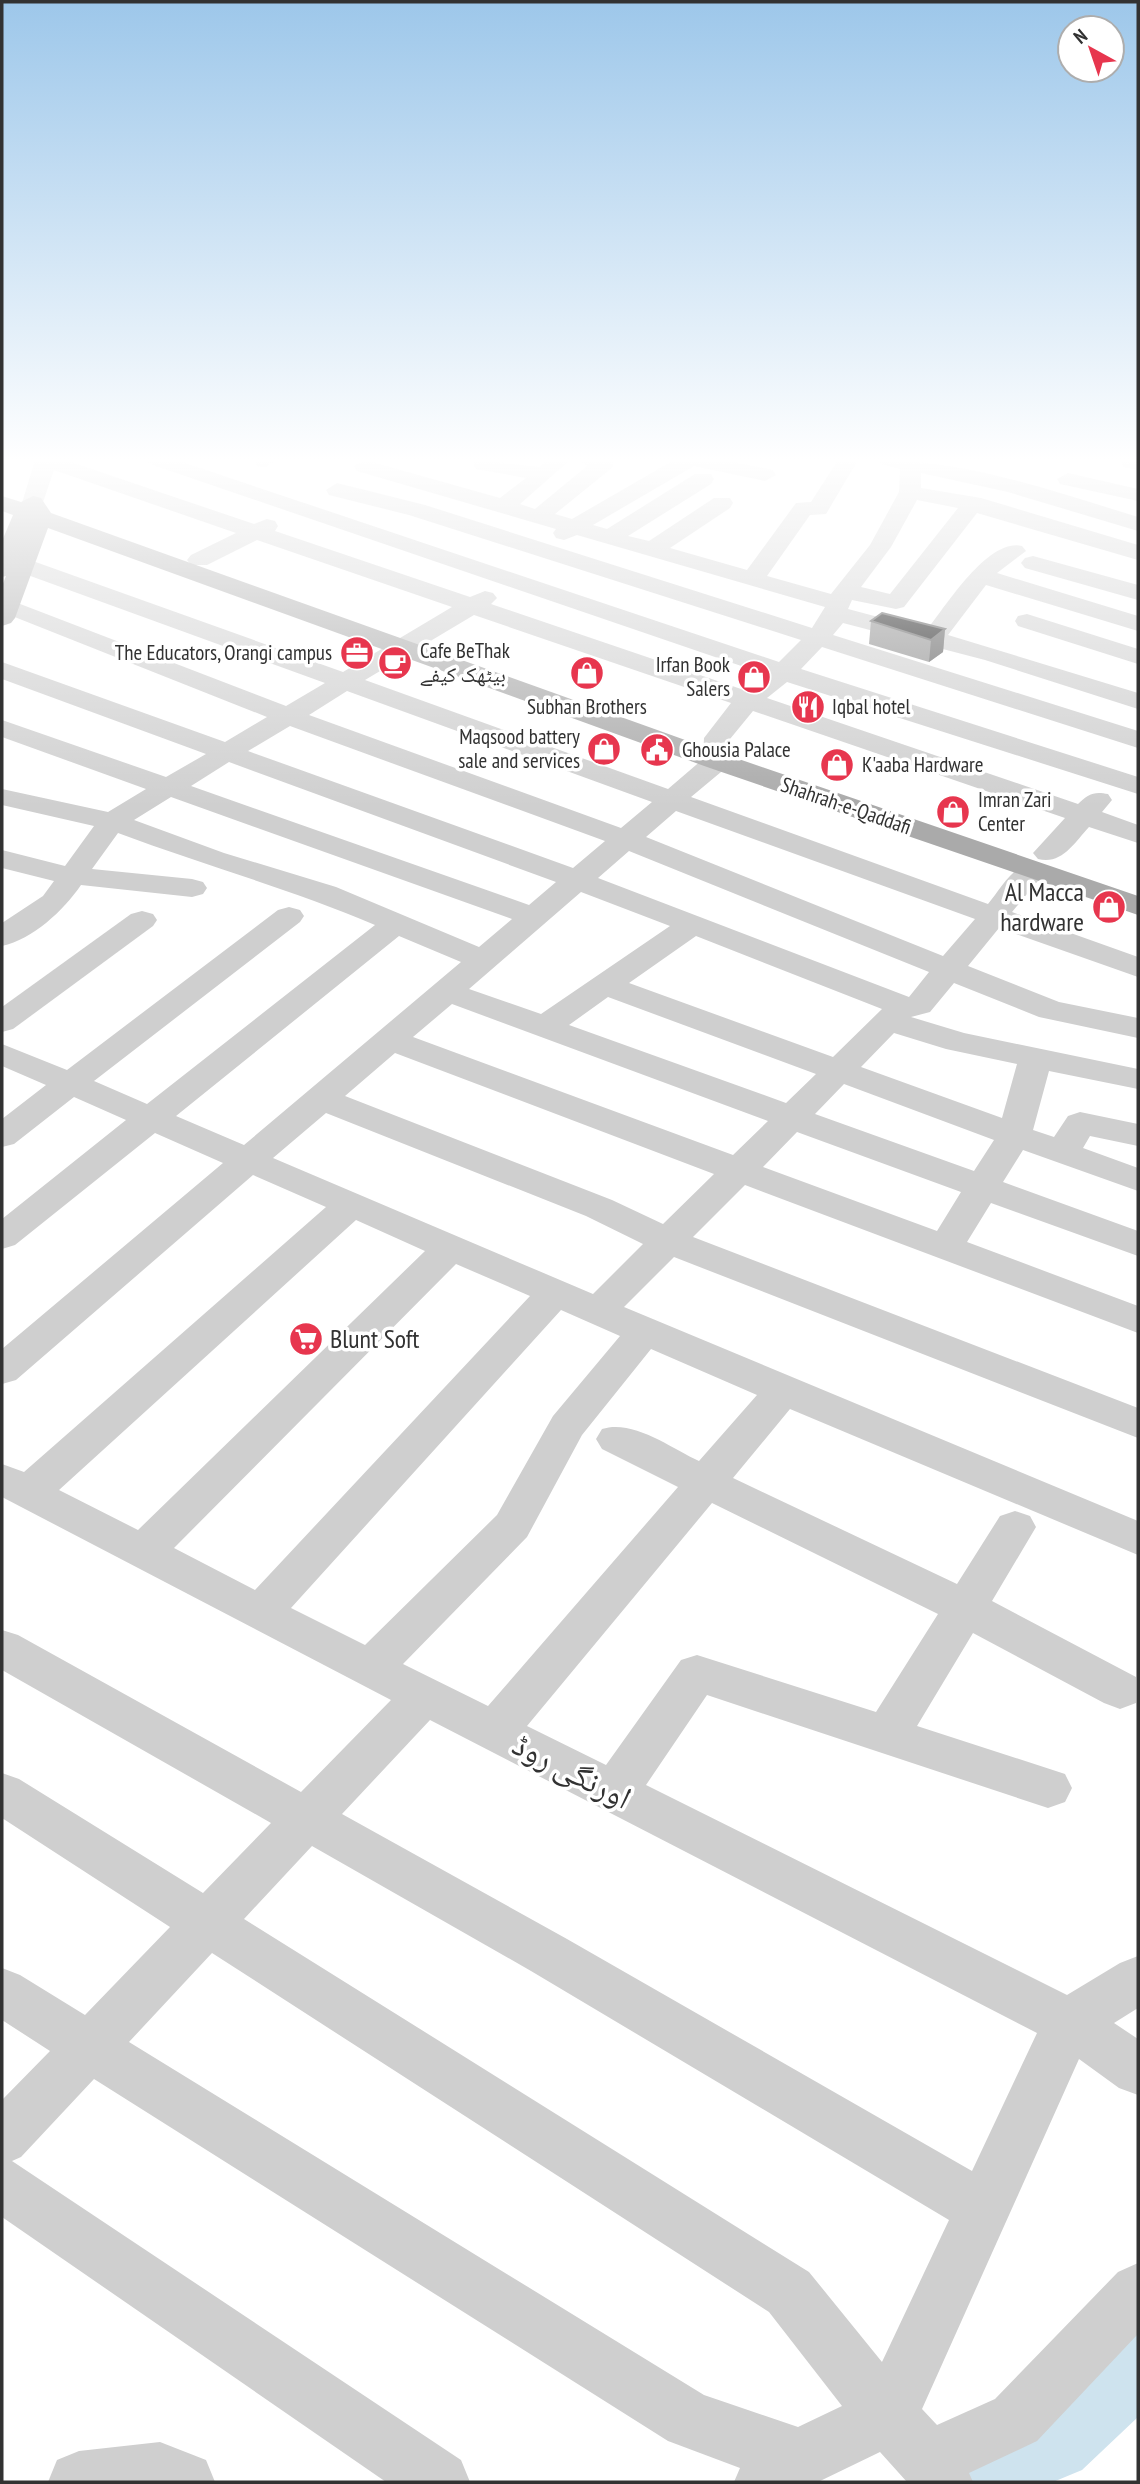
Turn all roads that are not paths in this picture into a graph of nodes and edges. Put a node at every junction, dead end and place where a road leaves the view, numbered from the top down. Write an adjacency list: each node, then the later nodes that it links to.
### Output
1 (6, 576): 20 (main road)
2 (49, 576): 30 (street)
3 (221, 576): 26 (main road, Shahrah-e-Qaddafi)
4 (240, 576): 26 (main road, Shahrah-e-Qaddafi)
5 (384, 576): 19 (street)
6 (506, 576): 15 (street)
7 (518, 576): 15 (street)
8 (620, 576): 23 (street)
9 (743, 576): 16 (street)
10 (755, 576): 16 (street)
11 (859, 576): 18 (street)
12 (916, 576): 18 (street)
13 (981, 576): 21 (street); 24 (street)
14 (1085, 576): 17 (street)
15 (515, 579): 19 (street); 29 (street)
16 (753, 579): 18 (street)
17 (1138, 593)
18 (839, 603): 23 (street); 24 (street)
19 (472, 606): 26 (street); 31 (street)
20 (3, 609): 33 (street)
21 (1133, 617): 25 (street)
22 (1027, 621): 25 (street)
23 (816, 638): 29 (street); 35 (street)
24 (933, 639): 32 (street)
25 (1089, 641): 27 (street)
26 (411, 642): 30 (street); 36 (main road, Shahrah-e-Qaddafi)
27 (1138, 657)
28 (2, 670): 37 (street)
29 (783, 672): 31 (street); 39 (street)
30 (343, 682): 33 (street); 42 (street)
31 (747, 701): 36 (street); 43 (street)
32 (1138, 701)
33 (288, 716): 37 (street); 46 (street)
34 (2, 728): 40 (street)
35 (1138, 740)
36 (717, 750): 42 (street); 48 (main road, Shahrah-e-Qaddafi)
37 (227, 752): 40 (street); 50 (street)
38 (1138, 759): 39 (street)
39 (1129, 783): 43 (street)
40 (168, 788): 44 (street); 56 (street)
41 (2, 797): 44 (street)
42 (670, 801): 46 (street); 55 (street)
43 (1083, 815): 45 (street); 48 (street)
44 (112, 821): 49 (street); 58 (street)
45 (1138, 834)
46 (626, 839): 50 (street); 63 (street)
47 (2, 859): 49 (street)
48 (1040, 861): 51 (main road, Shahrah-e-Qaddafi); 53 (main road, Shahrah-e-Qaddafi); 55 (street)
49 (76, 876): 52 (street); 60 (street)
50 (577, 880): 56 (street); 59 (street)
51 (1138, 882)
52 (192, 888)
53 (1138, 906)
54 (289, 916): 75 (street)
55 (992, 916): 62 (street); 63 (street)
56 (534, 917): 61 (street)
57 (142, 920): 67 (street)
58 (395, 924): 61 (street); 77 (street)
59 (692, 925): 64 (street); 66 (street)
60 (2, 937)
61 (483, 960): 65 (street)
62 (1138, 968)
63 (948, 969): 66 (street); 69 (street)
64 (604, 985): 68 (street); 73 (street)
65 (446, 991): 68 (street); 70 (street)
66 (898, 1014): 72 (street); 73 (street)
67 (2, 1022)
68 (544, 1027): 78 (street)
69 (1138, 1028)
70 (389, 1039): 76 (street); 84 (street)
71 (2, 1054): 75 (street)
72 (1035, 1059): 74 (street); 79 (street)
73 (839, 1070): 78 (street); 79 (street)
74 (1138, 1079)
75 (71, 1083): 77 (street); 81 (street)
76 (318, 1098): 83 (street); 89 (street)
77 (152, 1117): 83 (street); 88 (street)
78 (790, 1119): 84 (street); 86 (street)
79 (1015, 1134): 82 (street); 86 (street)
80 (1138, 1135): 82 (street)
81 (2, 1136)
82 (1063, 1152): 85 (street)
83 (247, 1158): 87 (street); 97 (street)
84 (739, 1170): 89 (street); 92 (street)
85 (1138, 1180)
86 (982, 1188): 90 (street); 92 (street)
87 (352, 1204): 91 (street); 102 (street)
88 (2, 1237)
89 (667, 1241): 94 (street); 99 (street)
90 (1138, 1244)
91 (452, 1247): 93 (street); 105 (street)
92 (945, 1248): 95 (street)
93 (556, 1293): 94 (street); 107 (street)
94 (598, 1311): 96 (street)
95 (1138, 1320)
96 (645, 1331): 98 (street); 109 (street)
97 (2, 1370)
98 (783, 1391): 101 (street); 104 (street)
99 (1138, 1423)
100 (617, 1439): 101 (street)
101 (706, 1482): 106 (street); 112 (street)
102 (15, 1485): 105 (street, اورنگی روڈ)
103 (1015, 1527): 106 (street)
104 (1138, 1539)
105 (143, 1552): 107 (street, اورنگی روڈ)
106 (965, 1608): 110 (street); 113 (street)
107 (260, 1613): 109 (street, اورنگی روڈ)
108 (2, 1648): 117 (street)
109 (370, 1669): 111 (street, اورنگی روڈ)
110 (1120, 1690)
111 (424, 1696): 112 (street, اورنگی روڈ); 117 (street)
112 (495, 1732): 115 (street, اورنگی روڈ)
113 (887, 1735): 114 (street); 115 (street)
114 (1048, 1788)
115 (614, 1792): 121 (street, اورنگی روڈ)
116 (2, 1793): 118 (street)
117 (307, 1819): 118 (street); 126 (street)
118 (208, 1923): 122 (street); 128 (street)
119 (1138, 1980): 121 (street)
120 (2, 1992): 122 (street)
121 (1069, 2022): 123 (street, اورنگی روڈ); 126 (street)
122 (89, 2047): 124 (street); 129 (street)
123 (1138, 2070)
124 (2, 2138)
125 (2, 2184): 133 (street)
126 (984, 2209): 128 (street)
127 (1138, 2292): 130 (street)
128 (888, 2416): 129 (street); 130 (street)
129 (783, 2470)
130 (935, 2473)
131 (167, 2479): 132 (street)
132 (79, 2482)
133 (439, 2482)

